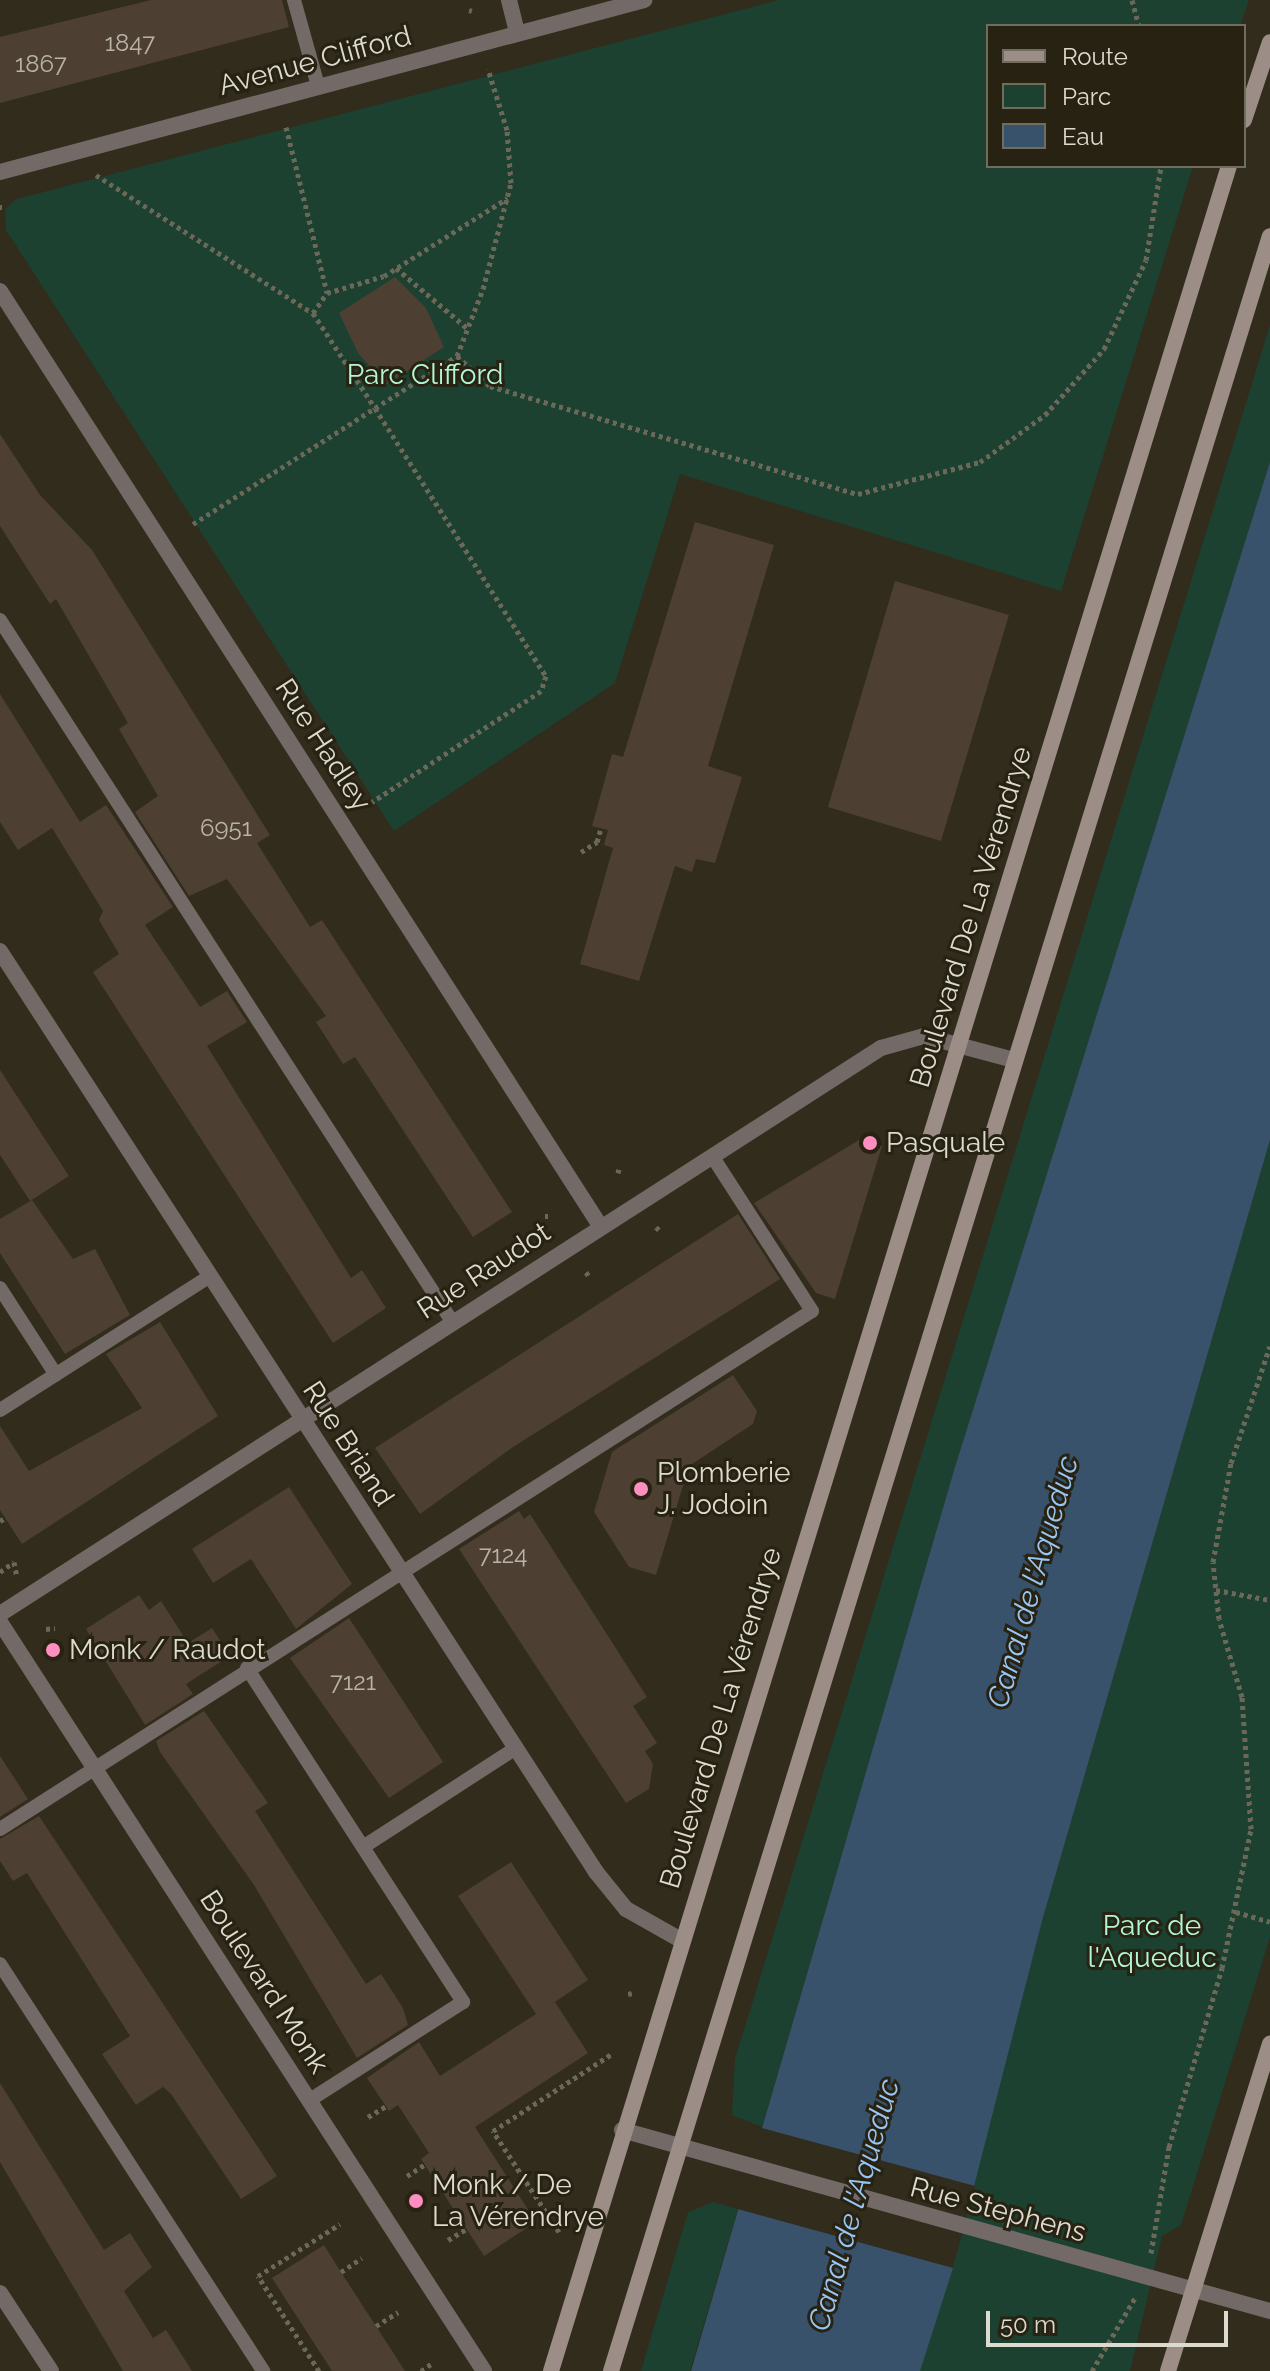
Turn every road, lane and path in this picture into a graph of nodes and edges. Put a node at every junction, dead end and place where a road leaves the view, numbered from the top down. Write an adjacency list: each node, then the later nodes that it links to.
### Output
1 (294, 0): 9 (lane)
2 (509, 0): 6 (street)
3 (644, 0): 6 (street, Avenue Clifford)
4 (1132, 0): 5 (path)
5 (1138, 24)
6 (517, 33): 9 (street, Avenue Clifford)
7 (1270, 42): 10 (main road)
8 (488, 69): 16 (path)
9 (318, 86): 14 (street, Avenue Clifford)
10 (1246, 114)
11 (286, 127): 20 (path)
12 (1161, 168): 23 (path)
13 (1228, 168): 31 (main road, Boulevard De La Vérendrye)
14 (0, 172)
15 (96, 175): 21 (path)
16 (508, 198): 18 (path); 22 (path)
17 (1270, 236): 32 (main road)
18 (396, 268): 20 (path); 22 (path)
19 (0, 291): 34 (street, Rue Hadley)
20 (327, 293): 21 (path)
21 (313, 313): 24 (path)
22 (467, 328): 23 (path)
23 (457, 356): 24 (path)
24 (375, 408): 25 (path); 27 (path)
25 (193, 524)
26 (0, 620): 37 (lane)
27 (372, 802)
28 (601, 828): 29 (path)
29 (581, 852)
30 (0, 951): 35 (street, Rue Briand)
31 (960, 1044): 32 (street, Rue Raudot); 33 (street, Rue Raudot); 58 (main road, Boulevard De La Vérendrye)
32 (1014, 1060): 66 (main road)
33 (712, 1156): 34 (street, Rue Raudot); 43 (lane)
34 (601, 1227): 37 (street, Rue Raudot)
35 (210, 1276): 39 (lane); 41 (street, Rue Briand)
36 (0, 1288): 39 (lane)
37 (453, 1323): 41 (street, Rue Raudot)
38 (1270, 1346): 45 (path)
39 (56, 1375): 40 (lane)
40 (0, 1410)
41 (301, 1420): 43 (street, Rue Briand); 47 (street, Rue Raudot)
42 (14, 1562): 44 (path)
43 (401, 1571): 51 (lane); 52 (street, Rue Briand)
44 (0, 1572)
45 (1216, 1590): 46 (path); 56 (path)
46 (1270, 1600)
47 (0, 1614)
48 (0, 1622): 53 (street, Boulevard Monk)
49 (55, 1628): 50 (path)
50 (46, 1629)
51 (247, 1668): 53 (lane); 55 (lane)
52 (516, 1748): 55 (lane); 58 (street, Rue Briand)
53 (94, 1767): 54 (lane); 62 (street, Boulevard Monk)
54 (0, 1829)
55 (363, 1847): 62 (lane)
56 (1236, 1912): 57 (path); 73 (path)
57 (1270, 1922)
58 (679, 1939): 65 (main road, Boulevard De La Vérendrye)
59 (0, 1964): 84 (lane)
60 (1270, 2044): 76 (main road)
61 (613, 2053): 71 (path)
62 (310, 2100): 87 (street, Boulevard Monk)
63 (386, 2106): 64 (path)
64 (368, 2117)
65 (622, 2130): 66 (street, Rue Stephens); 88 (main road, Boulevard De La Vérendrye)
66 (677, 2148): 76 (street, Rue Stephens); 89 (main road)
67 (424, 2165): 68 (path)
68 (407, 2176)
69 (340, 2224): 85 (path)
70 (466, 2229): 72 (path)
71 (559, 2232)
72 (448, 2240)
73 (1153, 2244)
74 (362, 2258): 75 (path)
75 (341, 2272)
76 (1192, 2289): 79 (street, Rue Stephens); 91 (main road)
77 (0, 2293): 83 (street)
78 (1132, 2307): 90 (path)
79 (1270, 2311)
80 (398, 2312): 81 (path)
81 (376, 2326)
82 (431, 2364): 86 (path)
83 (51, 2371)
84 (263, 2371)
85 (319, 2371)
86 (421, 2371)
87 (484, 2371)
88 (551, 2371)
89 (611, 2371)
90 (1092, 2371)
91 (1168, 2371)

